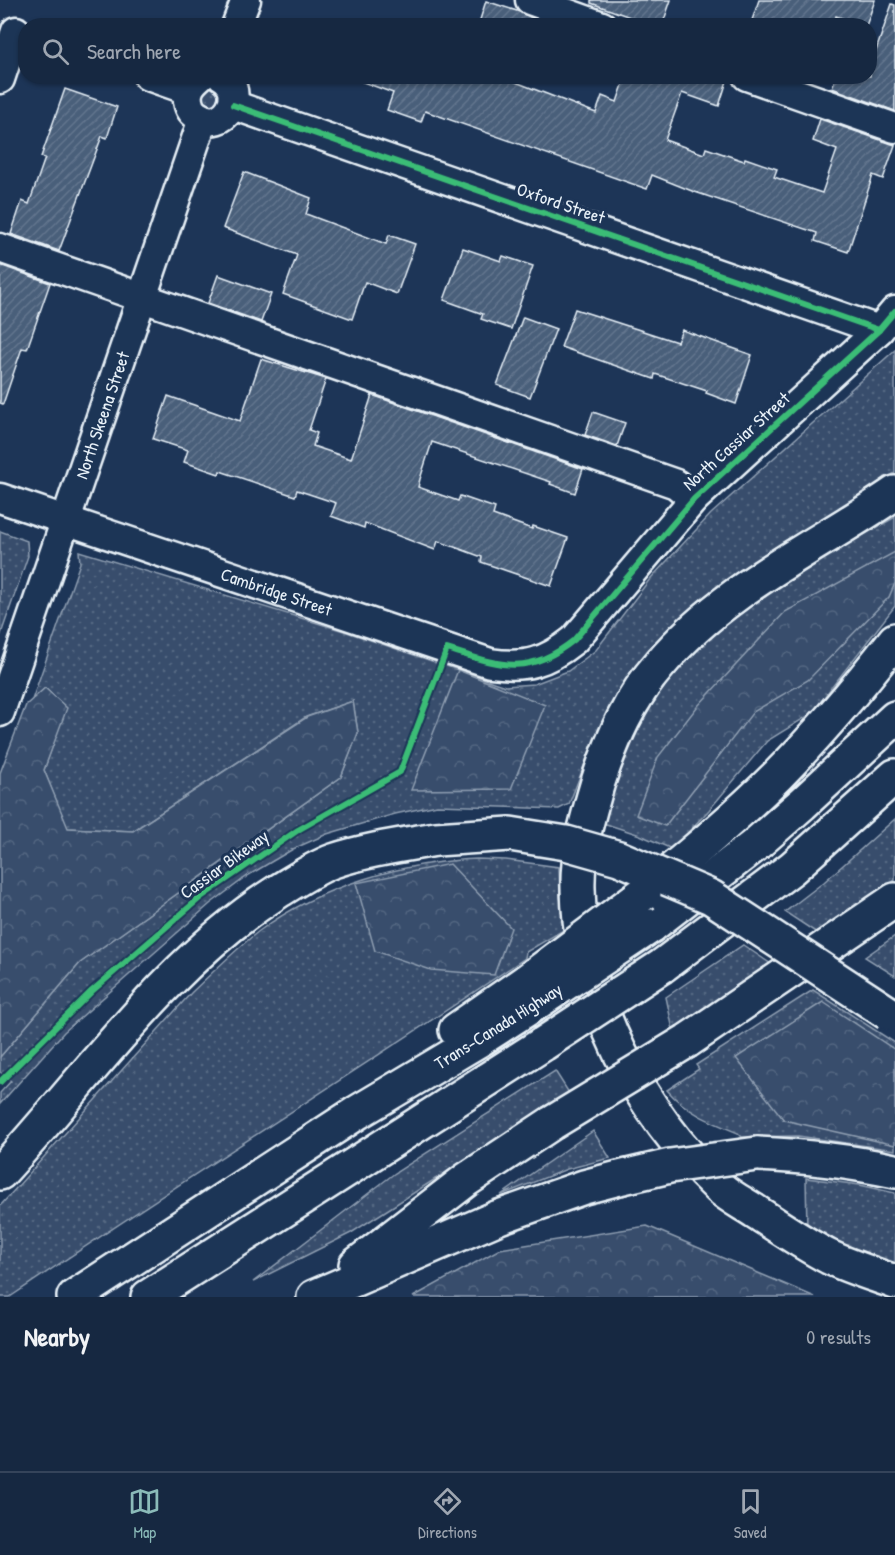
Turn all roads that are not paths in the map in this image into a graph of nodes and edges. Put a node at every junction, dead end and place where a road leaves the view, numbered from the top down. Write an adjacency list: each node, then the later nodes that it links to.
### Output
1 (246, 0): 3 (street)
2 (530, 0): 4 (street)
3 (239, 18)
4 (580, 18)
5 (14, 30): 6 (street)
6 (0, 79)
7 (194, 84): 11 (street)
8 (230, 84): 10 (street)
9 (770, 84): 12 (street)
10 (233, 105): 11 (street); 15 (street, Oxford Street)
11 (203, 119): 14 (street, North Skeena Street)
12 (895, 128)
13 (0, 248): 14 (street)
14 (142, 298): 18 (street); 19 (street, North Skeena Street)
15 (887, 321): 18 (street, North Cassiar Street)
16 (895, 494): 30 (highway)
17 (0, 498): 19 (street, Cambridge Street)
18 (694, 499): 21 (street, North Cassiar Street)
19 (67, 520): 21 (street, Cambridge Street); 22 (street, North Skeena Street)
20 (895, 640): 26 (highway, bridge)
21 (557, 654)
22 (0, 712)
23 (895, 718): 26 (highway, Trans-Canada Highway, bridge)
24 (895, 776): 33 (highway, bridge)
25 (895, 900): 31 (highway, bridge)
26 (531, 992): 32 (highway, Trans-Canada Highway)
27 (892, 1015): 29 (highway, bridge)
28 (895, 1171): 31 (highway, bridge)
29 (0, 1173)
30 (895, 1282)
31 (315, 1296)
32 (74, 1297)
33 (148, 1297)

